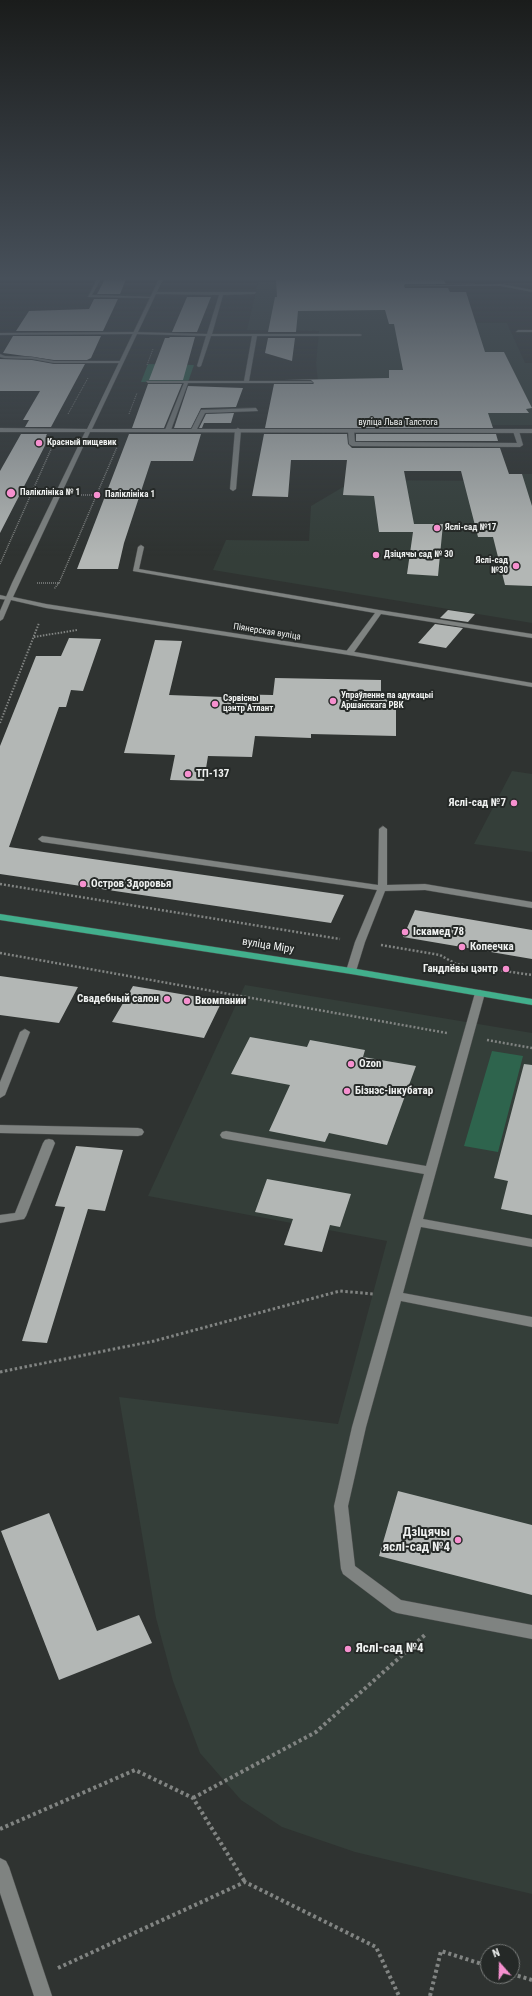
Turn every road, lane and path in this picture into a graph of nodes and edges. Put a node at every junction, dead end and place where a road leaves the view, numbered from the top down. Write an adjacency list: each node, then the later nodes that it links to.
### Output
1 (117, 370): 9 (street)
2 (248, 370): 5 (street)
3 (148, 382): 5 (street)
4 (311, 382): 5 (street)
5 (246, 383)
6 (186, 384): 10 (street)
7 (256, 410): 11 (street)
8 (0, 430): 9 (street, вуліца Льва Талстога)
9 (89, 430): 10 (street, вуліца Льва Талстога); 25 (street)
10 (168, 430): 11 (street, вуліца Льва Талстога)
11 (194, 430): 12 (street, вуліца Льва Талстога)
12 (238, 430): 13 (street, вуліца Льва Талстога); 18 (street)
13 (351, 431): 14 (street, вуліца Льва Талстога); 14 (street)
14 (516, 431): 15 (street, вуліца Льва Талстога)
15 (532, 431)
16 (117, 446): 22 (path)
17 (52, 447): 20 (path)
18 (233, 489)
19 (142, 547): 26 (street)
20 (0, 564)
21 (36, 583): 22 (path)
22 (59, 583): 23 (path)
23 (51, 593)
24 (0, 597): 25 (street, Піянерская вуліца)
25 (10, 598): 27 (street); 30 (street, Піянерская вуліца)
26 (379, 612): 29 (street); 30 (street)
27 (0, 619)
28 (40, 620): 32 (path)
29 (532, 636)
30 (349, 653): 31 (street, Піянерская вуліца)
31 (532, 685)
32 (0, 723)
33 (383, 829): 36 (street)
34 (42, 839): 36 (street)
35 (0, 884): 39 (path)
36 (382, 888): 37 (street); 39 (street)
37 (532, 905)
38 (0, 917): 41 (main road, вуліца Міру)
39 (360, 942): 41 (street); 42 (path)
40 (0, 953): 46 (path)
41 (351, 971): 43 (main road, вуліца Міру)
42 (532, 975)
43 (480, 993): 44 (main road, вуліца Міру); 46 (street)
44 (532, 1002)
45 (25, 1032): 48 (street)
46 (468, 1037): 47 (path); 53 (street)
47 (532, 1048)
48 (0, 1095)
49 (0, 1129): 50 (street)
50 (138, 1132)
51 (226, 1134): 53 (street)
52 (49, 1143): 54 (street)
53 (430, 1171): 55 (street)
54 (0, 1219)
55 (416, 1222): 56 (street); 57 (street)
56 (532, 1243)
57 (396, 1296): 58 (street); 59 (path); 60 (street)
58 (532, 1322)
59 (0, 1372)
60 (447, 1616): 61 (street); 62 (path)
61 (532, 1632)
62 (193, 1798): 63 (path); 65 (path)
63 (0, 1829)
64 (0, 1867): 68 (street)
65 (245, 1882): 68 (path); 71 (path)
66 (480, 1963): 72 (path)
67 (520, 1976): 69 (path)
68 (36, 1978): 70 (street)
69 (532, 1980)
70 (43, 1996)
71 (400, 1996)
72 (430, 1996)

